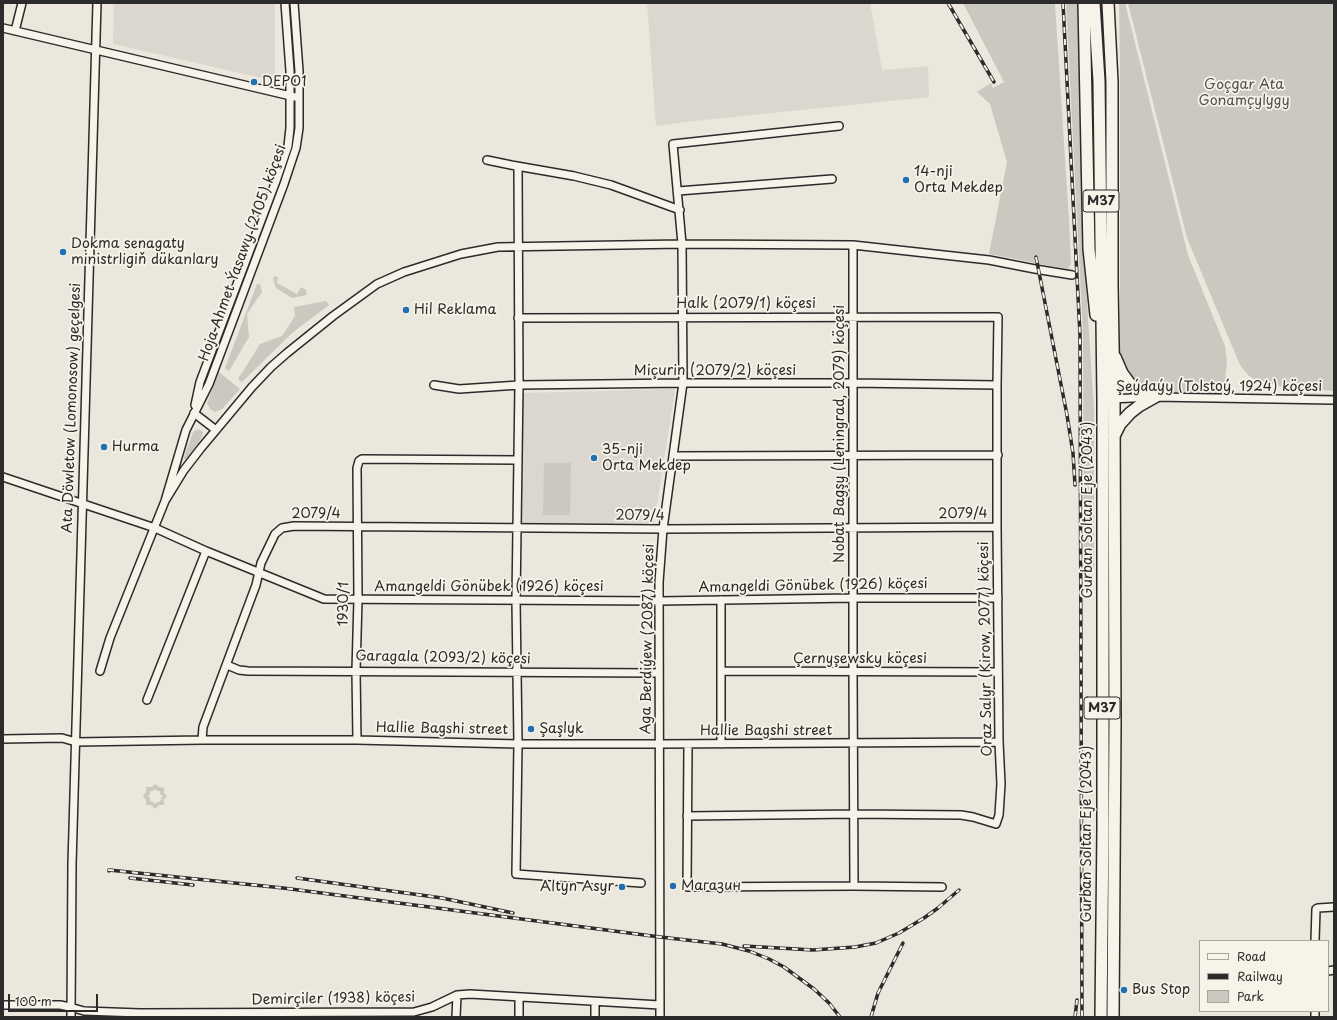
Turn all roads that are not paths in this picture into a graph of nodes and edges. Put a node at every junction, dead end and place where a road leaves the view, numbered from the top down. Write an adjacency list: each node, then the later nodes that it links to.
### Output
1 (22, 3): 9 (street)
2 (97, 3): 10 (street, Ata Döwletow (Lomonosow) geçelgesi)
3 (285, 3): 11 (street, Hoja Ahmet Ýasawy (2105) köçesi)
4 (294, 3): 12 (street, Hoja Ahmet Ýasawy (2105) köçesi)
5 (1084, 3): 28 (highway)
6 (1094, 3): 28 (highway, Gurban Soltan Eje (2043) / M37)
7 (1108, 3): 27 (highway, Gurban Soltan Eje (2043) / M37)
8 (3, 28): 9 (street)
9 (15, 31): 10 (street)
10 (96, 50): 11 (street); 46 (street, Ata Döwletow (Lomonosow) geçelgesi)
11 (290, 96): 12 (street); 37 (street, Hoja Ahmet Ýasawy (2105) köçesi)
12 (299, 97): 37 (street, Hoja Ahmet Ýasawy (2105) köçesi)
13 (839, 126): 17 (street, Aga Berdiýew (2087) köçesi)
14 (487, 160): 15 (street)
15 (518, 167): 18 (street); 21 (street)
16 (832, 179): 17 (street)
17 (678, 191): 18 (street, Aga Berdiýew (2087) köçesi)
18 (680, 210): 19 (street, Aga Berdiýew (2087) köçesi)
19 (682, 244): 20 (street, Hoja Ahmet Ýasawy (2105) köçesi); 21 (street, Hoja Ahmet Ýasawy (2105) köçesi); 24 (street, Aga Berdiýew (2087) köçesi)
20 (853, 246): 22 (street, Hoja Ahmet Ýasawy (2105) köçesi); 25 (street, Nobat Bagşy (Leningrad, 2079) köçesi)
21 (518, 247): 26 (street); 38 (street, Hoja Ahmet Ýasawy (2105) köçesi)
22 (1072, 275)
23 (998, 316): 25 (street, Halk (2079/1) köçesi); 33 (street, Oraz Salyr (Kirow, 2077) köçesi)
24 (684, 317): 25 (street, Halk (2079/1) köçesi); 26 (street, Halk (2079/1) köçesi); 29 (street, Aga Berdiýew (2087) köçesi)
25 (853, 317): 30 (street, Nobat Bagşy (Leningrad, 2079) köçesi)
26 (518, 318): 32 (street)
27 (1113, 354): 34 (highway, Gurban Soltan Eje (2043)); 35 (highway, Gurban Soltan Eje (2043) / M37)
28 (1102, 377): 35 (highway, Gurban Soltan Eje (2043) / M37)
29 (683, 383): 30 (street, Miçurin (2079/2) köçesi); 32 (street, Miçurin (2079/2) köçesi); 41 (street, Aga Berdiýew (2087) köçesi)
30 (853, 383): 33 (street, Miçurin (2079/2) köçesi); 42 (street, Nobat Bagşy (Leningrad, 2079) köçesi)
31 (434, 385): 32 (street, Miçurin (2079/2) köçesi)
32 (519, 385): 43 (street)
33 (997, 385): 40 (street, Oraz Salyr (Kirow, 2077) köçesi)
34 (1155, 397): 35 (street, Şeýdaýy (Tolstoý, 1924) köçesi); 36 (street, Şeýdaýy (Tolstoý, 1924) köçesi); 39 (highway)
35 (1108, 399): 39 (highway, Gurban Soltan Eje (2043) / M37); 103 (highway, Gurban Soltan Eje (2043) / M37)
36 (1334, 400)
37 (194, 413): 38 (street); 45 (street, Hoja Ahmet Ýasawy (2105) köçesi)
38 (216, 430): 45 (street, Hoja Ahmet Ýasawy (2105) köçesi)
39 (1113, 441): 104 (highway, Gurban Soltan Eje (2043) / M37)
40 (998, 455): 42 (street); 49 (street, Oraz Salyr (Kirow, 2077) köçesi)
41 (673, 456): 42 (street); 52 (street, Aga Berdiýew (2087) köçesi)
42 (852, 456): 51 (street, Nobat Bagşy (Leningrad, 2079) köçesi)
43 (518, 460): 47 (street, 1930/1); 48 (street)
44 (3, 477): 46 (street, Amangeldi Gönübek (1926) köçesi)
45 (165, 501): 50 (street, Hoja Ahmet Ýasawy (2105) köçesi)
46 (83, 505): 50 (street, Amangeldi Gönübek (1926) köçesi); 73 (street, Ata Döwletow (Lomonosow) geçelgesi)
47 (358, 527): 48 (street, 2079/4 / 2079/4); 54 (street, 2079/4 / 2079/4); 57 (street, 1930/1)
48 (517, 527): 52 (street, 2079/4 / 2079/4); 58 (street)
49 (997, 527): 51 (street, 2079/4 / 2079/4); 56 (street, Oraz Salyr (Kirow, 2077) köçesi)
50 (154, 528): 53 (street, Amangeldi Gönübek (1926) köçesi); 63 (street, Hoja Ahmet Ýasawy (2105) köçesi)
51 (853, 528): 52 (street, 2079/4 / 2079/4); 55 (street, Nobat Bagşy (Leningrad, 2079) köçesi)
52 (663, 529): 60 (street, Aga Berdiýew (2087) köçesi)
53 (206, 551): 54 (street, Amangeldi Gönübek (1926) köçesi); 69 (street)
54 (259, 573): 57 (street, Amangeldi Gönübek (1926) köçesi); 61 (street)
55 (852, 598): 56 (street, Amangeldi Gönübek (1926) köçesi); 59 (street, Amangeldi Gönübek (1926) köçesi); 66 (street, Nobat Bagşy (Leningrad, 2079) köçesi)
56 (998, 598): 67 (street, Oraz Salyr (Kirow, 2077) köçesi)
57 (358, 599): 58 (street, Amangeldi Gönübek (1926) köçesi); 62 (street, 1930/1)
58 (516, 600): 60 (street, Amangeldi Gönübek (1926) köçesi); 65 (street)
59 (721, 600): 60 (street, Amangeldi Gönübek (1926) köçesi); 64 (street)
60 (659, 601): 68 (street, Aga Berdiýew (2087) köçesi)
61 (227, 665): 62 (street, Garagala (2093/2) köçesi); 71 (street)
62 (356, 670): 65 (street, Garagala (2093/2) köçesi); 72 (street, 1930/1)
63 (100, 671)
64 (721, 671): 66 (street, Çernyşewsky köçesi); 78 (street)
65 (517, 672): 68 (street, Garagala (2093/2) köçesi); 75 (street)
66 (853, 672): 67 (street, Çernyşewsky köçesi); 79 (street, Nobat Bagşy (Leningrad, 2079) köçesi)
67 (998, 672): 74 (street, Oraz Salyr (Kirow, 2077) köçesi)
68 (659, 673): 76 (street, Aga Berdiýew (2087) köçesi)
69 (147, 700)
70 (3, 739): 73 (street, Hallie Bagshi street)
71 (202, 740): 72 (street, Hallie Bagshi street); 73 (street, Hallie Bagshi street)
72 (357, 740): 75 (street, Hallie Bagshi street)
73 (76, 742): 92 (street)
74 (999, 742): 79 (street, Hallie Bagshi street); 80 (street, Oraz Salyr (Kirow, 2077) köçesi)
75 (518, 744): 76 (street, Hallie Bagshi street); 82 (street)
76 (659, 744): 77 (street, Hallie Bagshi street); 91 (street, Aga Berdiýew (2087) köçesi)
77 (688, 744): 78 (street, Hallie Bagshi street); 81 (street)
78 (721, 744): 79 (street, Hallie Bagshi street)
79 (853, 744): 80 (street, Nobat Bagşy (Leningrad, 2079) köçesi)
80 (854, 814): 81 (street); 83 (street, Nobat Bagşy (Leningrad, 2079) köçesi)
81 (687, 816): 83 (street)
82 (641, 883)
83 (854, 886): 84 (street)
84 (942, 888)
85 (1334, 908): 86 (street)
86 (1315, 940)
87 (456, 995): 88 (street, Demirçiler (1938) köçesi); 97 (street, Demirçiler (1938) köçesi); 99 (street)
88 (519, 997): 89 (street, Demirçiler (1938) köçesi); 100 (street)
89 (595, 1002): 91 (street, Demirçiler (1938) köçesi); 101 (street)
90 (3, 1005): 92 (street, Demirçiler (1938) köçesi)
91 (660, 1006): 102 (street, Aga Berdiýew (2087) köçesi)
92 (70, 1007): 93 (street, Demirçiler (1938) köçesi); 98 (street)
93 (140, 1015): 94 (street, Demirçiler (1938) köçesi)
94 (203, 1015): 95 (street, Demirçiler (1938) köçesi)
95 (260, 1015): 96 (street, Demirçiler (1938) köçesi)
96 (320, 1015): 97 (street, Demirçiler (1938) köçesi)
97 (379, 1015)
98 (70, 1017)
99 (456, 1017)
100 (519, 1017)
101 (595, 1017)
102 (660, 1017)
103 (1101, 1017)
104 (1113, 1017)

